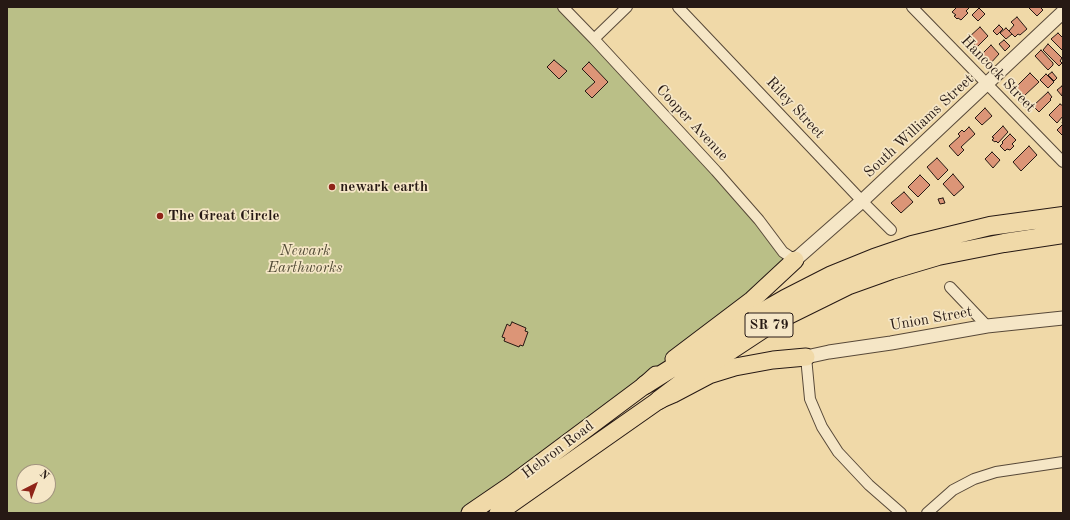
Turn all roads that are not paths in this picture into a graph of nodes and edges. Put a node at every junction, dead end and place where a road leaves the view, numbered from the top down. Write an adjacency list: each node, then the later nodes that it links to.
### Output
1 (563, 7): 6 (street, Cooper Avenue)
2 (627, 7): 6 (street)
3 (678, 7): 9 (street, Riley Street)
4 (912, 7): 7 (street, Hancock Street)
5 (1063, 12): 7 (street, South Williams Street)
6 (594, 39): 13 (street, Cooper Avenue)
7 (987, 84): 8 (street, Hancock Street); 9 (street, South Williams Street)
8 (1063, 162)
9 (862, 201): 11 (street, Riley Street); 13 (street, South Williams Street)
10 (1063, 216): 18 (highway, SR 79)
11 (891, 230)
12 (1063, 234): 19 (highway, SR 79)
13 (795, 260): 18 (highway, Hebron Road)
14 (950, 288): 16 (street)
15 (1063, 318): 16 (street, Union Street)
16 (987, 326): 17 (street, Union Street)
17 (806, 357): 19 (highway, Hebron Road); 23 (street)
18 (646, 385): 21 (highway, Hebron Road / SR 79)
19 (659, 400): 22 (highway, Hebron Road / SR 79)
20 (1063, 462): 24 (street)
21 (470, 513)
22 (498, 513)
23 (901, 513)
24 (927, 513)

